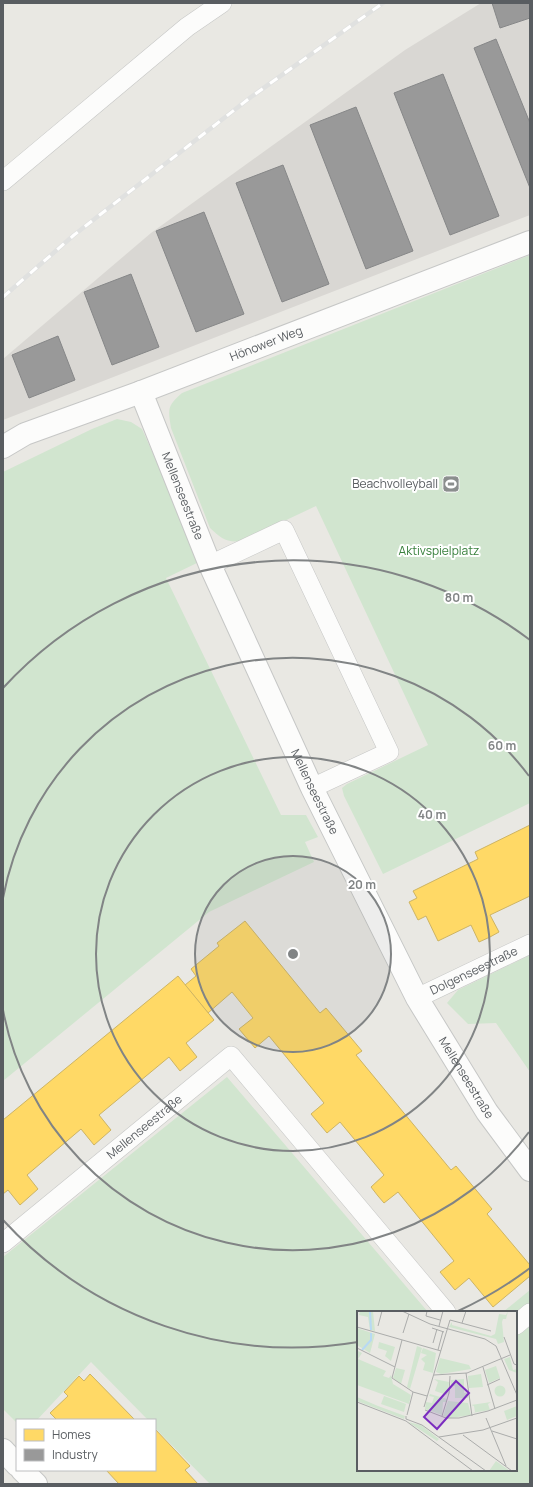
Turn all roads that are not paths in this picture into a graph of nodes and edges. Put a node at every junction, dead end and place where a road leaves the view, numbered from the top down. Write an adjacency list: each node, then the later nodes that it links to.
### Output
1 (222, 3): 2 (lane)
2 (3, 181)
3 (530, 242): 4 (street, Hönower Weg)
4 (141, 392): 5 (street, Hönower Weg); 6 (street, Mellenseestraße)
5 (3, 447)
6 (210, 565): 7 (street, Mellenseestraße); 7 (lane)
7 (312, 788): 9 (street, Mellenseestraße)
8 (530, 944): 9 (lane, Dolgenseestraße)
9 (417, 998): 10 (street, Mellenseestraße)
10 (530, 1170)
11 (3, 1243): 12 (lane, Mellenseestraße)
12 (445, 1311)
13 (530, 1313): 14 (lane)
14 (517, 1324)
15 (3, 1450): 16 (street)
16 (16, 1464)
17 (23, 1471): 18 (street)
18 (36, 1484)

